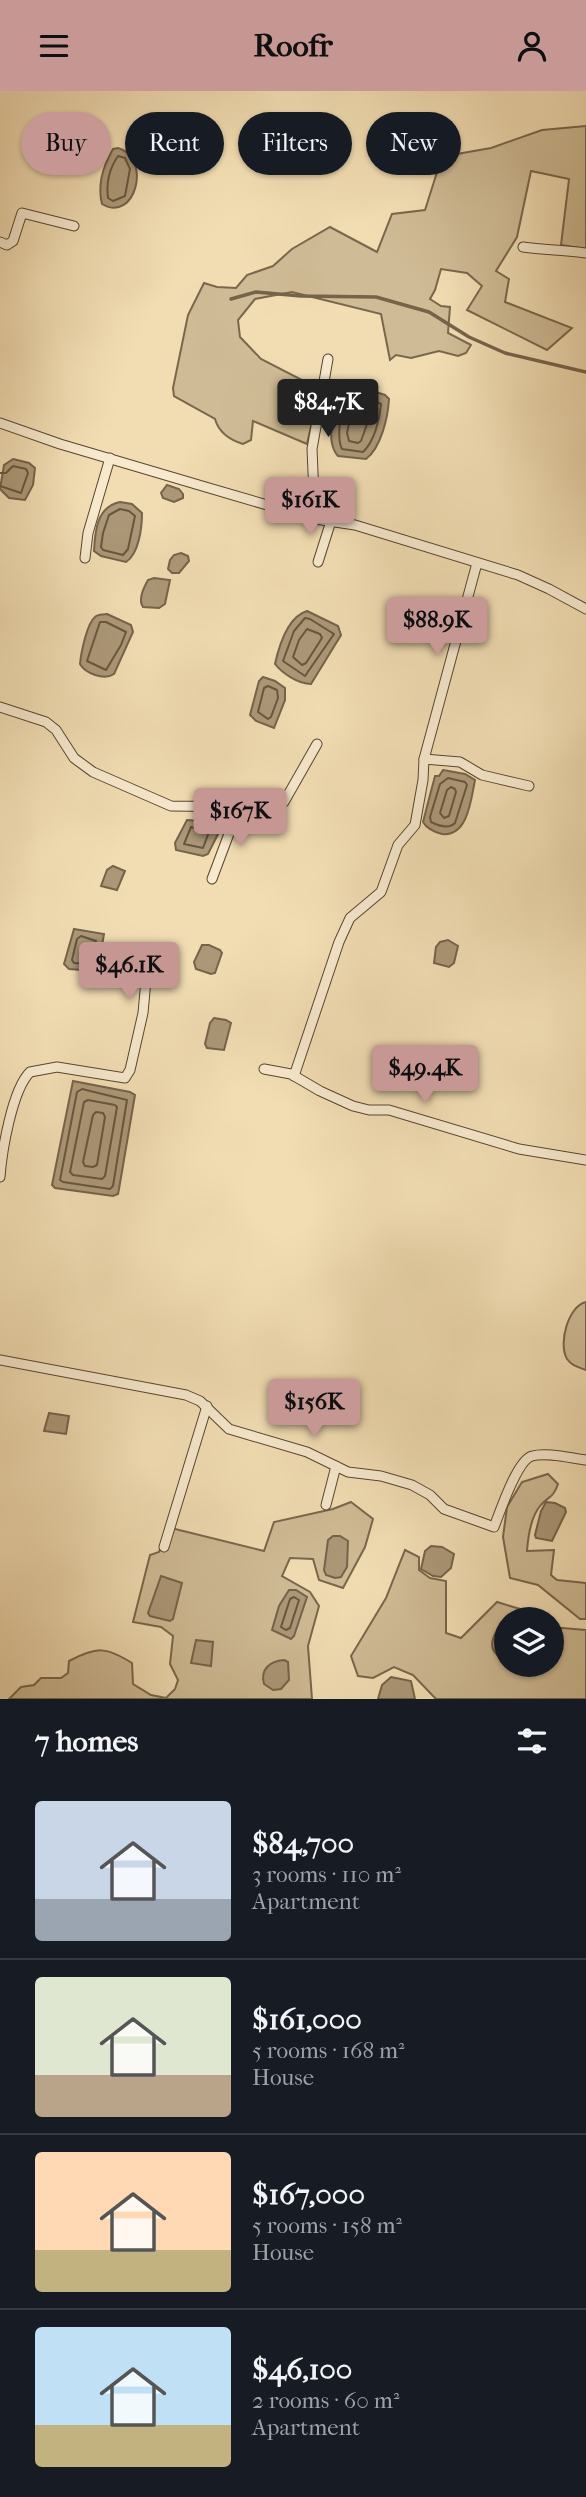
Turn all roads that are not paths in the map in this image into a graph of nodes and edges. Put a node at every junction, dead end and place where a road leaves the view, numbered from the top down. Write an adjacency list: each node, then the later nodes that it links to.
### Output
1 (74, 226): 2 (street)
2 (0, 242)
3 (523, 247): 4 (street)
4 (586, 253)
5 (328, 359): 8 (street)
6 (0, 423): 7 (street)
7 (110, 458): 8 (street); 10 (street)
8 (315, 519): 9 (street)
9 (331, 521): 11 (street); 12 (street)
10 (85, 558)
11 (318, 562)
12 (477, 563): 13 (street); 16 (street)
13 (586, 609)
14 (0, 707): 18 (street)
15 (317, 744): 18 (street)
16 (424, 759): 17 (street); 22 (street)
17 (529, 786)
18 (239, 807): 19 (street)
19 (212, 879)
20 (146, 980): 24 (street)
21 (264, 1069): 22 (street)
22 (294, 1076): 23 (street)
23 (586, 1160)
24 (0, 1177)
25 (0, 1360): 26 (street)
26 (207, 1406): 28 (street); 30 (street)
27 (586, 1460): 28 (street)
28 (336, 1467): 29 (street)
29 (327, 1505)
30 (164, 1547)

